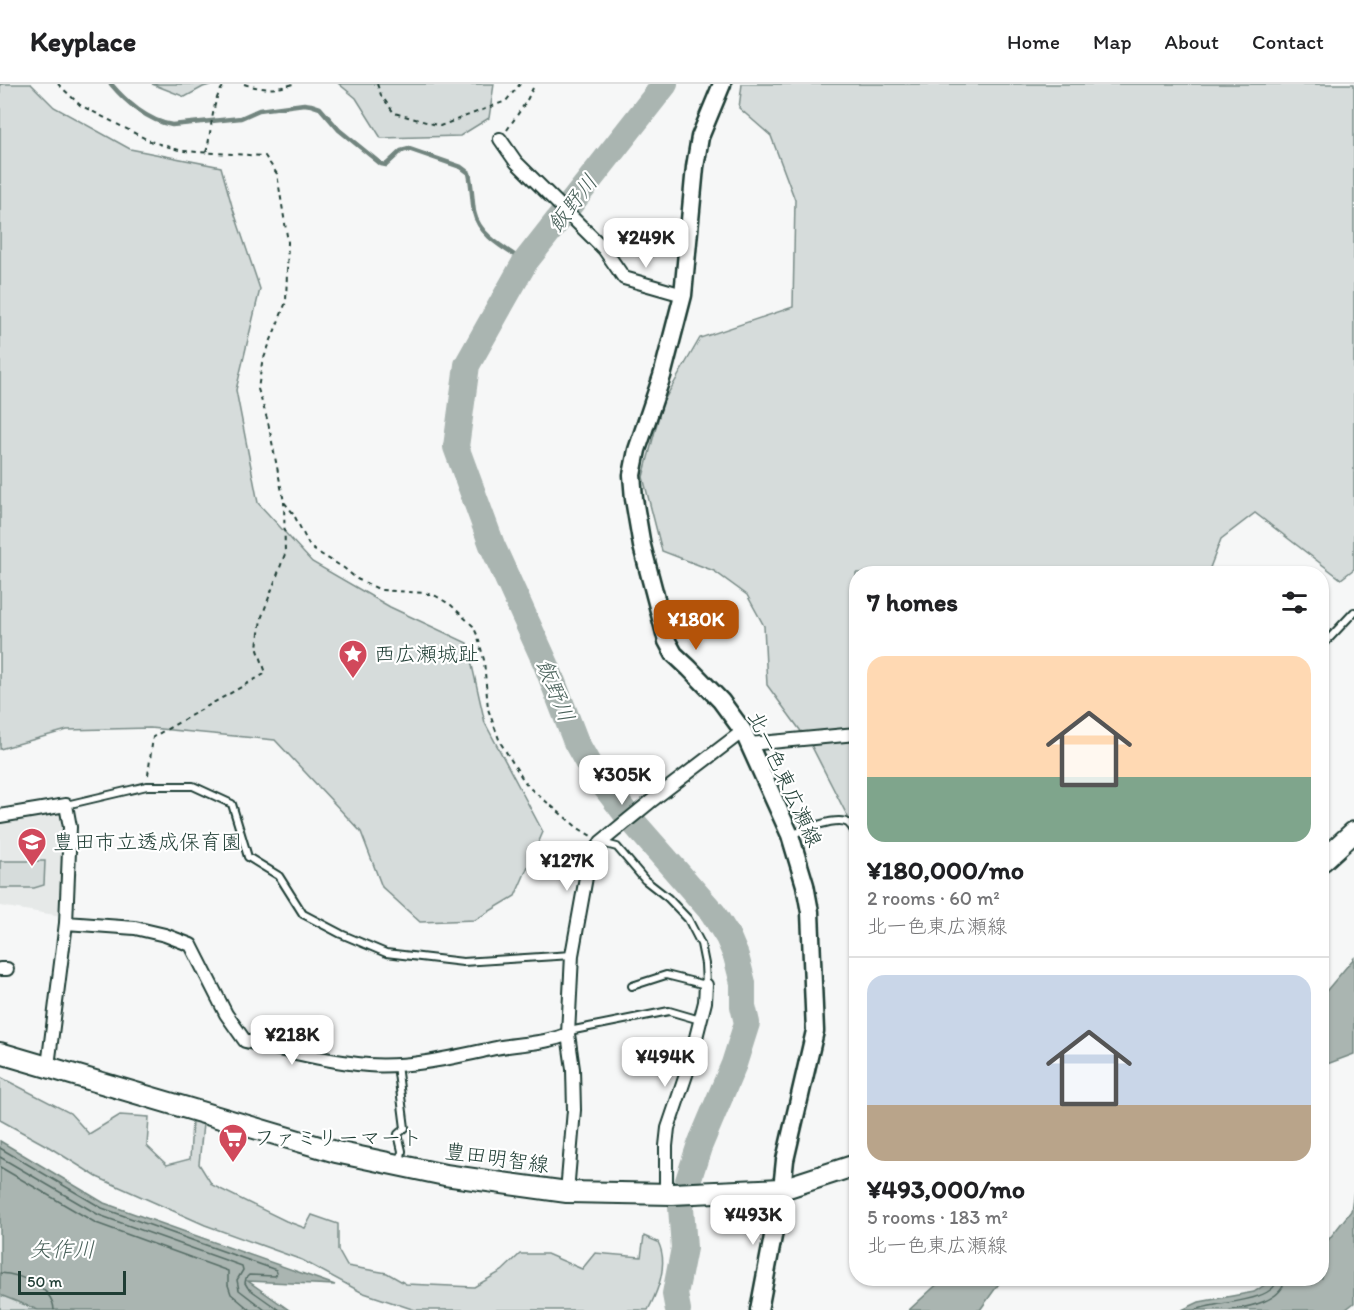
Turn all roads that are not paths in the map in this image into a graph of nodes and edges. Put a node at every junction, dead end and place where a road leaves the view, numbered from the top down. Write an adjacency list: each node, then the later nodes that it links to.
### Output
1 (722, 84): 3 (main road, 北一色東広瀬線)
2 (500, 139): 3 (street)
3 (683, 295): 7 (main road, 北一色東広瀬線)
4 (1354, 612): 5 (lane)
5 (1329, 639)
6 (849, 734): 7 (street)
7 (746, 737): 12 (main road, 北一色東広瀬線); 13 (street)
8 (66, 805): 9 (street); 15 (street); 16 (lane)
9 (0, 816)
10 (849, 824): 12 (lane)
11 (1354, 832): 14 (main road)
12 (790, 835): 26 (main road, 北一色東広瀬線)
13 (601, 842): 16 (street); 17 (lane)
14 (1329, 855)
15 (66, 923): 22 (street); 23 (street)
16 (572, 955): 20 (street)
17 (706, 985): 18 (lane); 19 (street)
18 (632, 986)
19 (700, 1020): 20 (lane); 28 (street)
20 (568, 1034): 22 (street); 27 (street)
21 (0, 1053): 23 (main road, 豊田明智線)
22 (396, 1064): 24 (lane)
23 (48, 1066): 24 (main road, 豊田明智線)
24 (399, 1166): 27 (main road, 豊田明智線)
25 (849, 1167): 26 (main road, 豊田明智線)
26 (782, 1189): 28 (main road, 豊田明智線); 29 (main road, 北一色東広瀬線)
27 (567, 1192): 28 (main road, 豊田明智線)
28 (669, 1194)
29 (759, 1310)

